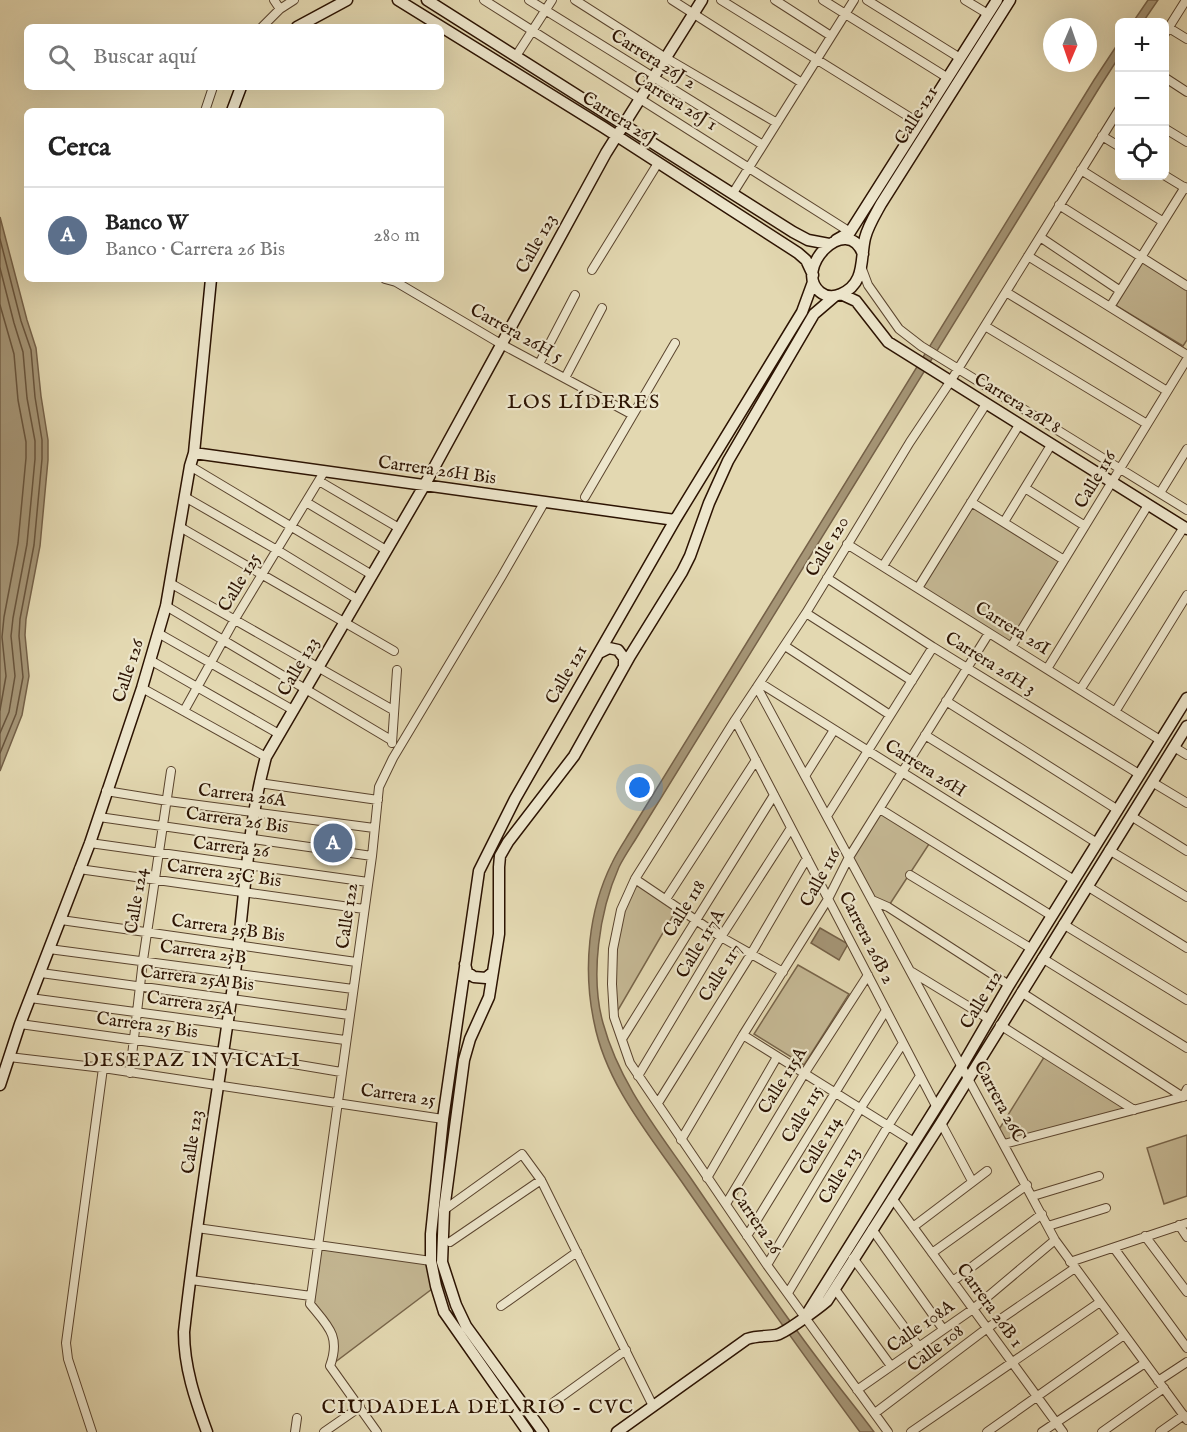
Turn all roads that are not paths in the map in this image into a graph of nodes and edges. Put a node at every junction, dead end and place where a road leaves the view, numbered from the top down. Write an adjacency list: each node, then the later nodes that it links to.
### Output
1 (274, 0): 21 (street)
2 (294, 0): 21 (street)
3 (347, 0): 27 (street)
4 (399, 0): 28 (street, Carrera 26J)
5 (427, 0): 35 (street, Carrera 26J)
6 (484, 0): 31 (street, Carrera 26J 1)
7 (529, 0): 22 (street, Carrera 26J 2)
8 (552, 0): 22 (street)
9 (575, 0): 36 (street)
10 (672, 0): 23 (street)
11 (702, 0): 23 (street, Calle 123)
12 (721, 0): 38 (street)
13 (775, 0): 33 (street)
14 (823, 0): 24 (street)
15 (854, 0): 24 (street)
16 (867, 0): 37 (street)
17 (965, 0): 25 (street)
18 (997, 0): 25 (street, Calle 121)
19 (1010, 0): 76 (street, Calle 121)
20 (1186, 0): 30 (street)
21 (280, 9): 26 (street)
22 (545, 11): 31 (street); 39 (street, Carrera 26J 2)
23 (693, 14): 36 (street, Calle 123); 42 (street)
24 (845, 14): 33 (street); 40 (street)
25 (988, 14): 37 (street, Calle 121)
26 (265, 24)
27 (303, 24)
28 (438, 24)
29 (444, 28): 55 (street, Carrera 26J)
30 (1169, 29)
31 (533, 31): 35 (street); 46 (street, Carrera 26J 1)
32 (1169, 33): 34 (street)
33 (831, 36): 38 (street)
34 (1187, 39)
35 (516, 56): 50 (street, Carrera 26J)
36 (666, 58): 39 (street, Calle 123); 52 (street)
37 (960, 58): 40 (street, Calle 121)
38 (816, 60): 42 (street); 53 (street)
39 (653, 78): 46 (street, Calle 123); 62 (street, Carrera 26J 2)
40 (948, 78): 53 (street, Calle 121)
41 (1169, 80): 45 (street)
42 (802, 83): 52 (street)
43 (212, 90): 47 (street)
44 (240, 90): 48 (street)
45 (1187, 92)
46 (640, 98): 49 (street, Calle 123); 66 (street, Carrera 26J 1)
47 (206, 108)
48 (233, 108)
49 (633, 109): 50 (street); 54 (street, Calle 123); 57 (street)
50 (610, 115): 54 (street, Carrera 26J)
51 (1115, 115): 59 (street, Calle 120)
52 (777, 123): 62 (street)
53 (919, 123): 73 (street, Calle 121)
54 (624, 124): 57 (street, Carrera 26J); 58 (street, Calle 123)
55 (603, 127): 58 (street, Carrera 26J); 64 (street)
56 (1169, 131): 60 (street)
57 (639, 134): 70 (street, Carrera 26J)
58 (616, 136): 63 (street, Carrera 26J); 64 (street, Calle 123)
59 (1102, 136): 61 (street); 67 (street, Calle 120)
60 (1187, 142)
61 (1115, 144)
62 (763, 145): 66 (street)
63 (631, 146): 64 (street); 65 (street, Carrera 26J)
64 (606, 153): 93 (street, Calle 123)
65 (658, 163): 80 (street); 81 (street, Carrera 26J)
66 (749, 167): 70 (street); 73 (street, Carrera 26J 1)
67 (1081, 170): 71 (street, Calle 120); 72 (street)
68 (1169, 178): 69 (street)
69 (1186, 188): 72 (street)
70 (733, 193): 75 (street, Carrera 26J)
71 (1059, 205): 74 (street, Calle 120); 78 (street)
72 (1162, 221): 78 (street)
73 (850, 232): 75 (street, Calle 121)
74 (1040, 237): 77 (street, Calle 120); 85 (street)
75 (832, 243): 76 (street); 81 (street)
76 (863, 254): 79 (street)
77 (1028, 256): 86 (street, Calle 120); 89 (street)
78 (1141, 257): 84 (street); 85 (street)
79 (862, 269): 88 (street); 96 (street, Carrera 26P 8)
80 (592, 270)
81 (813, 278): 88 (street); 121 (street, Calle 121)
82 (211, 282): 106 (street, Calle 126)
83 (396, 282): 93 (street, Carrera 26H 5)
84 (1187, 286)
85 (1119, 290): 89 (street)
86 (1006, 292): 91 (street, Calle 120); 99 (street)
87 (575, 295): 95 (street)
88 (838, 295): 98 (street, Carrera 26P 8); 154 (street)
89 (1110, 307): 94 (street)
90 (602, 308): 97 (street)
91 (985, 326): 96 (street, Calle 120); 103 (street)
92 (675, 343): 101 (street)
93 (501, 344): 95 (street, Carrera 26H 5); 111 (street, Calle 123)
94 (1187, 357): 99 (street, Calle 116)
95 (539, 364): 97 (street, Carrera 26H 5)
96 (959, 368): 98 (street, Calle 120); 108 (street, Carrera 26P 8)
97 (565, 378): 101 (street, Carrera 26H 5)
98 (950, 382): 100 (street, Carrera 26P 8); 128 (street, Calle 120)
99 (1167, 391): 103 (street, Calle 116)
100 (986, 404): 102 (street, Carrera 26P 8); 132 (street)
101 (633, 415): 115 (street)
102 (1019, 424): 104 (street, Carrera 26P 8); 118 (street)
103 (1147, 424): 108 (street, Calle 116)
104 (1051, 445): 110 (street, Carrera 26P 8); 112 (street)
105 (1187, 449): 113 (street)
106 (194, 453): 107 (street, Calle 126); 109 (street, Carrera 26H Bis)
107 (190, 466): 114 (street, Calle 126); 125 (street)
108 (1120, 468): 110 (street, Calle 116); 113 (street, Carrera 26P 8)
109 (321, 476): 111 (street, Carrera 26H Bis); 116 (street, Calle 125); 126 (street)
110 (1112, 482): 119 (street, Carrera 26P 8); 123 (street, Calle 116)
111 (424, 486): 117 (street, Carrera 26H Bis); 126 (street, Calle 123)
112 (1025, 488): 122 (street); 123 (street)
113 (1160, 493): 120 (street, Carrera 26P 8)
114 (185, 497): 124 (street, Calle 126); 129 (street)
115 (585, 497)
116 (306, 502): 125 (street, Calle 125); 130 (street)
117 (544, 502): 121 (street, Carrera 26H Bis); 181 (street, Calle 122)
118 (971, 502): 122 (street); 137 (street)
119 (1148, 505): 127 (street, Carrera 26P 8); 157 (street)
120 (1187, 510)
121 (675, 520): 151 (street, Calle 121)
122 (1004, 522): 131 (street)
123 (1085, 526): 131 (street, Calle 116)
124 (180, 527): 133 (street); 136 (street, Calle 126)
125 (291, 527): 129 (street, Calle 125); 134 (street)
126 (399, 528): 130 (street, Calle 123)
127 (1185, 528): 164 (street)
128 (847, 544): 132 (street, Carrera 26I); 135 (street, Calle 120)
129 (277, 550): 133 (street, Calle 125); 139 (street)
130 (386, 550): 134 (street, Calle 123)
131 (1064, 560): 149 (street, Calle 116)
132 (883, 566): 137 (street, Carrera 26I)
133 (262, 575): 142 (street, Calle 125); 143 (street)
134 (372, 575): 139 (street, Calle 123)
135 (827, 578): 141 (street, Calle 120); 148 (street, Carrera 26H 3)
136 (171, 583): 140 (street, Calle 126); 142 (street)
137 (918, 588): 145 (street, Carrera 26I)
138 (1187, 595): 170 (street)
139 (357, 599): 143 (street, Calle 123)
140 (166, 606): 144 (street, Calle 126); 146 (street)
141 (806, 613): 147 (street, Calle 120); 159 (street)
142 (236, 619): 146 (street, Calle 125); 155 (street)
143 (344, 622): 150 (street); 155 (street, Calle 123)
144 (158, 633): 152 (street, Calle 126); 153 (street)
145 (989, 633): 149 (street, Carrera 26I); 156 (street, Calle 116)
146 (224, 641): 153 (street, Calle 125); 163 (street)
147 (785, 646): 160 (street, Calle 120); 171 (street)
148 (933, 647): 156 (street, Carrera 26H 3); 159 (street)
149 (1011, 647): 157 (street, Carrera 26I)
150 (394, 651)
151 (599, 653): 154 (street); 242 (street, Calle 121)
152 (150, 660): 161 (street); 162 (street, Calle 126)
153 (211, 664): 161 (street, Calle 125); 167 (street)
154 (624, 667): 244 (street)
155 (318, 668): 163 (street, Calle 123); 168 (street)
156 (967, 668): 166 (street, Calle 116); 187 (street, Carrera 26H 3)
157 (1047, 669): 164 (street, Carrera 26I)
158 (397, 670): 168 (street)
159 (912, 681): 171 (street)
160 (759, 685): 172 (street, Calle 120); 174 (street, Carrera 26H); 188 (street, Carrera 26C)
161 (198, 687): 169 (street, Calle 125); 175 (street)
162 (141, 688): 169 (street); 191 (street, Calle 126)
163 (305, 690): 167 (street, Calle 123); 177 (street)
164 (1080, 690): 170 (street, Carrera 26I)
165 (1187, 698): 178 (street, Calle 112)
166 (946, 701): 176 (street, Calle 116); 197 (street)
167 (293, 710): 175 (street, Calle 123)
168 (393, 710): 177 (street)
169 (184, 711): 183 (street)
170 (1115, 712): 178 (street, Carrera 26I)
171 (890, 715): 180 (street)
172 (735, 720): 184 (street, Carrera 26B 2); 217 (street, Calle 120)
173 (1187, 726): 179 (street, Calle 112)
174 (834, 730): 180 (street, Carrera 26H); 188 (street)
175 (279, 734): 183 (street, Calle 123)
176 (925, 735): 186 (street, Calle 116); 207 (street)
177 (391, 740): 181 (street)
178 (1160, 740): 187 (street, Calle 112)
179 (1174, 747): 182 (street); 189 (street, Calle 112)
180 (868, 751): 186 (street, Carrera 26H); 199 (street)
181 (396, 753): 193 (street, Calle 122)
182 (1187, 755)
183 (266, 757): 190 (street, Calle 123)
184 (756, 760): 192 (street, Carrera 26B 2); 224 (street)
185 (171, 771): 194 (street, Calle 124)
186 (902, 773): 196 (street, Calle 116); 219 (street, Carrera 26H)
187 (1139, 774): 197 (street, Calle 112)
188 (806, 776): 199 (street, Carrera 26C)
189 (1152, 782): 195 (street); 200 (street, Calle 112)
190 (259, 783): 193 (street); 198 (street, Calle 123)
191 (106, 791): 194 (street, Carrera 26A); 201 (street, Calle 126)
192 (774, 795): 204 (street, Carrera 26B 2); 230 (street, Calle 118)
193 (378, 800): 203 (street, Calle 122)
194 (168, 801): 198 (street, Carrera 26A); 202 (street, Calle 124)
195 (1187, 803)
196 (880, 809): 213 (street, Calle 116); 228 (street)
197 (1118, 810): 207 (street, Calle 112)
198 (254, 812): 203 (street, Carrera 26A); 205 (street, Calle 123)
199 (827, 816): 213 (street, Carrera 26C)
200 (1131, 816): 208 (street, Calle 112); 209 (street)
201 (99, 817): 202 (street, Carrera 26 Bis); 206 (street, Calle 126)
202 (164, 826): 205 (street, Carrera 26 Bis); 210 (street, Calle 124)
203 (374, 828): 211 (street, Calle 122)
204 (791, 828): 212 (street, Carrera 26B 2); 233 (street, Calle 117A)
205 (250, 838): 211 (street, Carrera 26 Bis); 214 (street, Calle 123)
206 (90, 843): 210 (street, Carrera 26); 215 (street, Calle 126)
207 (1097, 843): 219 (street, Calle 112)
208 (1109, 850): 221 (street, Calle 112); 223 (street)
209 (1187, 851)
210 (159, 854): 214 (street, Carrera 26); 218 (street, Calle 124)
211 (372, 855): 220 (street, Calle 122)
212 (807, 858): 225 (street, Carrera 26B 2); 238 (street, Calle 117)
213 (848, 859): 225 (street, Calle 116); 226 (street, Carrera 26C)
214 (246, 865): 220 (street, Carrera 26); 222 (street, Calle 123)
215 (79, 869): 218 (street, Carrera 25C Bis); 229 (street, Calle 126)
216 (910, 875): 236 (street)
217 (635, 879): 224 (street); 259 (street, Calle 120)
218 (156, 880): 222 (street, Carrera 25C Bis); 232 (street, Calle 124)
219 (1074, 880): 228 (street, Calle 112)
220 (368, 882): 227 (street, Calle 122)
221 (1087, 886): 231 (street, Calle 112); 235 (street)
222 (243, 892): 227 (street, Carrera 25C Bis); 234 (street, Calle 123)
223 (1187, 897)
224 (666, 898): 230 (street)
225 (828, 899): 245 (street, Calle 116); 248 (street, Carrera 26B 2)
226 (872, 900): 243 (street, Carrera 26C); 249 (street)
227 (364, 909): 241 (street, Calle 122)
228 (1052, 916): 236 (street, Calle 112)
229 (61, 920): 232 (street, Carrera 25B Bis); 237 (street, Calle 126)
230 (695, 920): 233 (street); 266 (street, Calle 118)
231 (1063, 924): 239 (street, Calle 112); 255 (street)
232 (147, 933): 234 (street, Carrera 25B Bis); 240 (street, Calle 124)
233 (721, 937): 238 (street); 278 (street, Calle 117A)
234 (238, 945): 241 (street, Carrera 25B Bis); 247 (street, Calle 123)
235 (1187, 948)
236 (1032, 949): 249 (street, Calle 112)
237 (49, 950): 240 (street, Carrera 25B); 246 (street, Calle 126)
238 (751, 954): 245 (street); 285 (street, Calle 117)
239 (1042, 957): 252 (street, Calle 112); 269 (street)
240 (143, 960): 247 (street, Carrera 25B); 250 (street, Calle 124)
241 (356, 962): 251 (street, Calle 122)
242 (465, 964): 244 (street); 290 (street, Calle 121)
243 (911, 971): 260 (street); 273 (street, Carrera 26C)
244 (493, 972): 290 (street)
245 (783, 972): 264 (street, Calle 116)
246 (40, 973): 250 (street, Carrera 25A Bis); 253 (street, Calle 126)
247 (235, 973): 251 (street, Carrera 25B); 254 (street, Calle 123)
248 (868, 975): 256 (street, Carrera 26B 2); 277 (street, Calle 115A)
249 (1009, 985): 260 (street, Calle 112)
250 (140, 986): 254 (street, Carrera 25A Bis); 257 (street, Calle 124)
251 (353, 989): 258 (street, Calle 122)
252 (1021, 992): 263 (street, Calle 112); 284 (street)
253 (30, 998): 257 (street, Carrera 25A); 261 (street, Calle 126)
254 (230, 998): 258 (street, Carrera 25A Bis); 262 (street, Calle 123)
255 (1187, 1000)
256 (886, 1010): 268 (street, Carrera 26B 2); 283 (street, Calle 115)
257 (136, 1012): 262 (street, Carrera 25A); 265 (street, Calle 124)
258 (349, 1015): 267 (street, Calle 122)
259 (614, 1017): 266 (street, Carrera 26)
260 (989, 1019): 273 (street, Calle 112)
261 (20, 1024): 265 (street, Carrera 25 Bis); 271 (street, Calle 126)
262 (226, 1024): 267 (street, Carrera 25A); 270 (street, Calle 123)
263 (1000, 1025): 280 (street, Calle 112); 289 (street)
264 (743, 1035): 272 (street); 293 (street, Calle 116)
265 (133, 1039): 270 (street, Carrera 25 Bis); 276 (street, Calle 124)
266 (622, 1039): 278 (street, Carrera 26)
267 (345, 1040): 275 (street, Calle 122)
268 (903, 1043): 279 (street, Carrera 26B 2); 288 (street, Calle 114)
269 (1187, 1048)
270 (222, 1052): 275 (street, Carrera 25 Bis); 282 (street, Calle 123)
271 (9, 1057): 274 (street, Carrera 25); 281 (street, Calle 126)
272 (777, 1057): 277 (street); 298 (street)
273 (962, 1066): 280 (street, Carrera 26C); 287 (street, Calle 112)
274 (103, 1068): 276 (street, Carrera 25); 357 (street)
275 (341, 1071): 286 (street, Calle 122)
276 (130, 1073): 282 (street, Carrera 25)
277 (804, 1074): 283 (street); 304 (street, Calle 115A)
278 (638, 1076): 285 (street, Carrera 26)
279 (920, 1076): 287 (street, Carrera 26B 2); 292 (street, Calle 113)
280 (968, 1077): 291 (street, Calle 112); 295 (street, Carrera 26C)
281 (0, 1085)
282 (217, 1086): 286 (street, Carrera 25); 311 (street, Calle 123)
283 (834, 1093): 288 (street); 313 (street, Calle 115)
284 (1186, 1094): 289 (street)
285 (658, 1103): 293 (street, Carrera 26)
286 (337, 1104): 290 (street, Carrera 25); 318 (street, Calle 122)
287 (936, 1106): 294 (street, Calle 112)
288 (860, 1109): 292 (street); 324 (street, Calle 114)
289 (1134, 1110): 295 (street)
290 (449, 1120): 306 (street, Carrera 25); 323 (street, Carrera 25)
291 (940, 1123): 300 (street); 303 (street, Calle 112)
292 (888, 1126): 294 (street); 330 (street, Calle 113)
293 (681, 1140): 298 (street, Carrera 26)
294 (914, 1143): 335 (street, Calle 112)
295 (1004, 1144): 301 (street, Carrera 26C)
296 (987, 1171): 300 (street)
297 (1099, 1176): 302 (street)
298 (707, 1178): 304 (street, Carrera 26)
299 (541, 1180): 306 (street); 317 (street); 320 (street)
300 (972, 1181): 310 (street)
301 (1027, 1185): 302 (street, Carrera 26C); 321 (street)
302 (1033, 1196): 307 (street, Carrera 26C)
303 (892, 1198): 310 (street, Carrera 26B 1); 312 (street, Calle 112)
304 (726, 1204): 313 (street, Carrera 26)
305 (1106, 1208): 309 (street)
306 (444, 1210): 362 (street, Carrera 25)
307 (1042, 1214): 309 (street, Carrera 26C); 327 (street)
308 (1183, 1224): 314 (street, Calle 108); 315 (street)
309 (1048, 1226): 316 (street, Carrera 26C)
310 (913, 1227): 321 (street, Carrera 26B 1)
311 (197, 1228): 318 (street); 326 (street, Calle 123)
312 (872, 1229): 322 (street, Calle 112); 336 (street)
313 (747, 1236): 324 (street, Carrera 26)
314 (1146, 1236): 319 (street, Calle 108); 329 (street)
315 (1187, 1237)
316 (1055, 1240): 325 (street, Carrera 26C); 334 (street, Calle 108A)
317 (450, 1242)
318 (318, 1245): 323 (street); 331 (street, Calle 122)
319 (1114, 1248): 325 (street, Calle 108); 340 (street)
320 (578, 1252): 333 (street); 341 (street)
321 (932, 1254): 327 (street, Carrera 26B 1)
322 (853, 1258): 328 (street, Calle 112); 339 (street)
323 (431, 1261): 361 (street, Carrera 25)
324 (767, 1265): 330 (street, Carrera 26)
325 (1072, 1265): 332 (street, Carrera 26C); 337 (street, Calle 108)
326 (191, 1280): 331 (street); 358 (street, Calle 123)
327 (953, 1281): 334 (street, Carrera 26B 1)
328 (835, 1289): 335 (street, Calle 112); 345 (street)
329 (1187, 1292)
330 (788, 1293): 335 (street, Carrera 26)
331 (310, 1300): 351 (street)
332 (1100, 1302): 338 (street, Carrera 26C); 343 (street)
333 (501, 1306)
334 (973, 1309): 336 (street, Calle 108A); 337 (street, Carrera 26B 1)
335 (802, 1318): 347 (street, Carrera 26); 350 (street, Calle 112)
336 (944, 1329): 339 (street, Calle 108A)
337 (986, 1329): 343 (street, Carrera 26B 1); 352 (street, Calle 108)
338 (1124, 1335): 344 (street, Carrera 26C); 348 (street)
339 (919, 1347): 345 (street, Calle 108A)
340 (1187, 1348)
341 (626, 1350): 349 (street); 350 (street)
342 (1187, 1362): 346 (street)
343 (1011, 1363): 348 (street, Carrera 26B 1); 365 (street)
344 (1145, 1363): 346 (street, Carrera 26C); 355 (street)
345 (891, 1366): 347 (street, Calle 108A)
346 (1161, 1385): 354 (street, Carrera 26C); 369 (street)
347 (857, 1390): 352 (street, Carrera 26)
348 (1037, 1397): 355 (street, Carrera 26B 1); 366 (street)
349 (554, 1402)
350 (653, 1406): 363 (street, Calle 112)
351 (360, 1407): 356 (street); 360 (street)
352 (875, 1413): 364 (street, Carrera 26)
353 (297, 1418): 359 (street)
354 (1185, 1418): 370 (street)
355 (1055, 1422): 367 (street); 368 (street, Carrera 26B 1)
356 (376, 1431)
357 (92, 1432)
358 (207, 1432)
359 (295, 1432)
360 (324, 1432)
361 (528, 1432)
362 (543, 1432)
363 (617, 1432)
364 (888, 1432)
365 (911, 1432)
366 (987, 1432)
367 (1042, 1432)
368 (1062, 1432)
369 (1102, 1432)
370 (1160, 1432)

